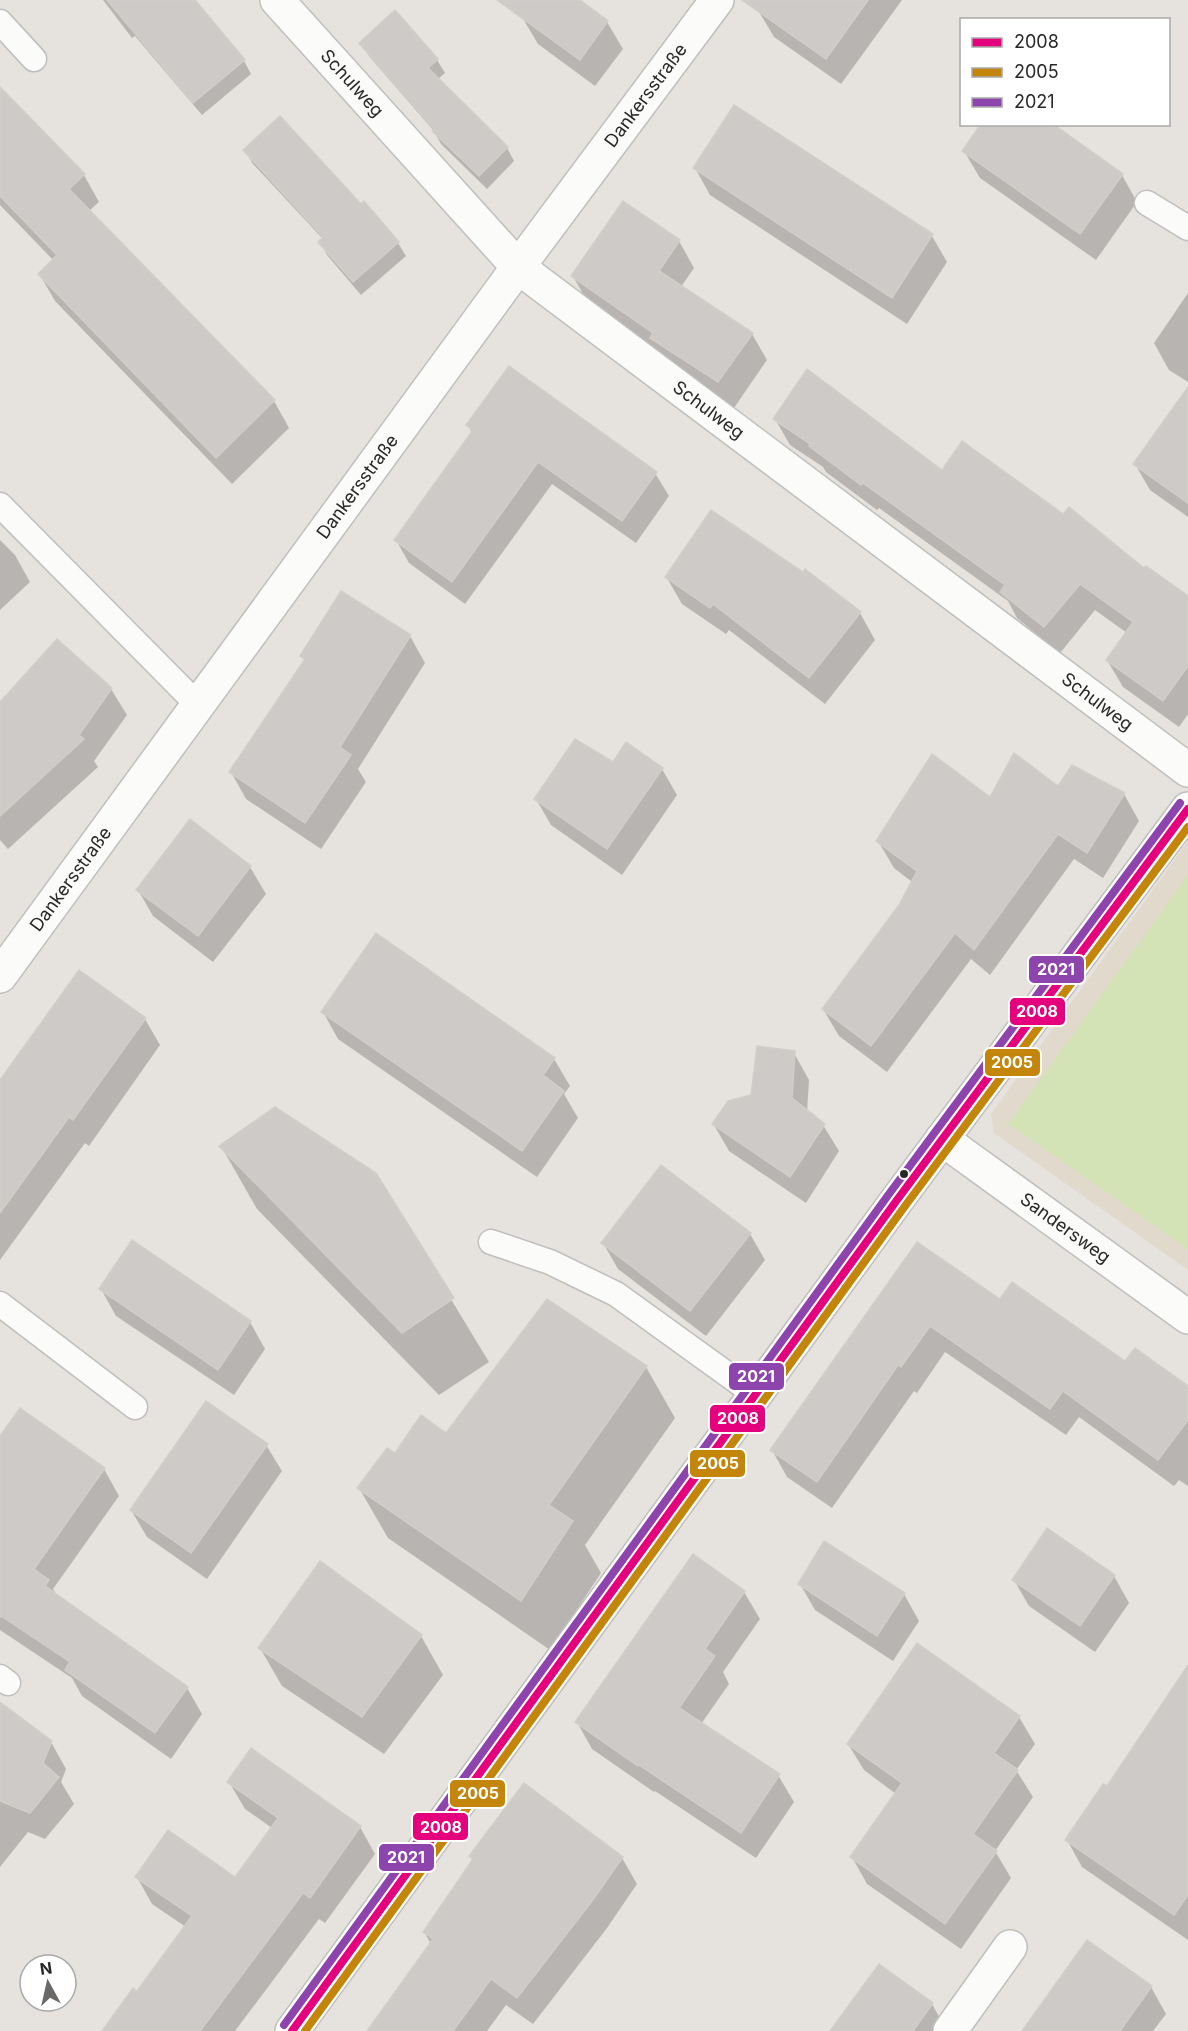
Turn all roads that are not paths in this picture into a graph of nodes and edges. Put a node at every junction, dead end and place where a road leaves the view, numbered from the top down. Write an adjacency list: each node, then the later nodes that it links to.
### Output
1 (277, 0): 7 (street, Schulweg)
2 (717, 0): 7 (street, Dankersstraße)
3 (0, 22): 4 (lane)
4 (34, 59)
5 (1147, 203): 6 (lane)
6 (1188, 228)
7 (518, 267): 9 (street, Dankersstraße); 10 (street, Schulweg)
8 (0, 505): 9 (lane)
9 (198, 705): 12 (street, Dankersstraße)
10 (1188, 770)
11 (1188, 809): 13 (street)
12 (0, 976)
13 (942, 1139): 16 (street, Sandersweg); 17 (street)
14 (491, 1242): 17 (lane)
15 (0, 1304): 18 (lane)
16 (1188, 1317)
17 (756, 1395): 20 (street)
18 (135, 1407)
19 (1010, 1947): 21 (street)
20 (292, 2031)
21 (950, 2031)

